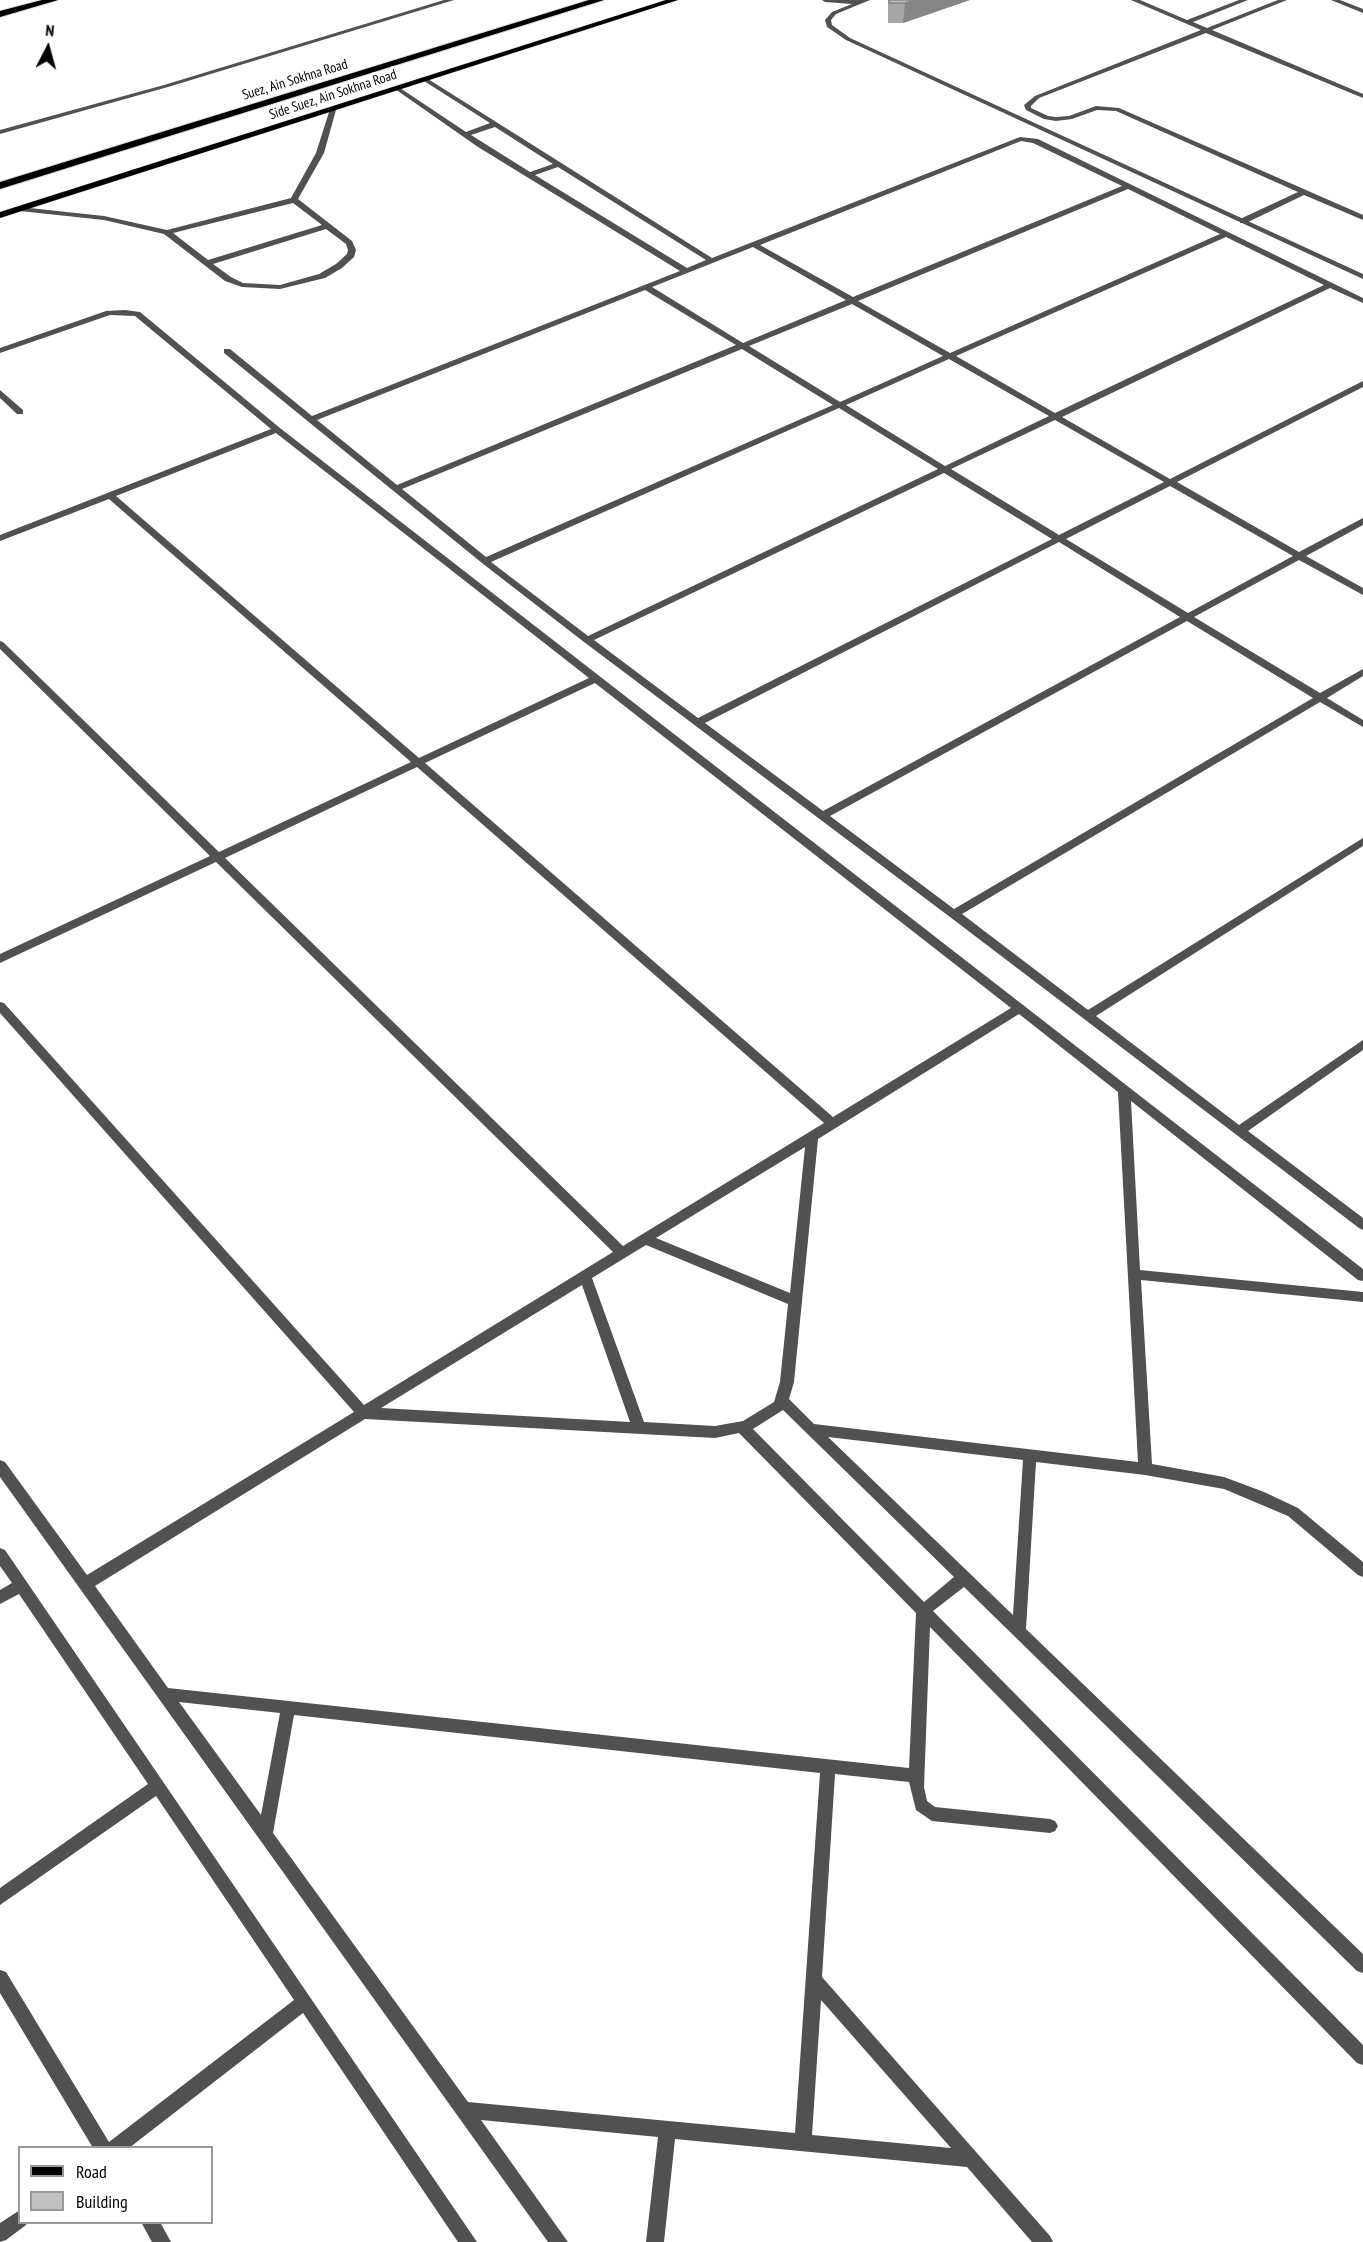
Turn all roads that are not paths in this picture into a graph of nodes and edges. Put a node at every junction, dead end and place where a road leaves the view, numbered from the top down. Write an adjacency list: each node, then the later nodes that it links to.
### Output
1 (53, 0): 14 (highway)
2 (451, 0): 24 (street)
3 (599, 0): 28 (highway, Suez, Ain Sokhna Road)
4 (674, 0): 17 (main road, Side Suez, Ain Sokhna Road)
5 (825, 0): 11 (street)
6 (1134, 0): 12 (street)
7 (1152, 0): 12 (street)
8 (1245, 0): 15 (street)
9 (1284, 0): 16 (street)
10 (1334, 0): 13 (street)
11 (864, 1): 35 (street)
12 (1142, 4): 15 (street)
13 (1363, 11)
14 (0, 14)
15 (1187, 22): 16 (street)
16 (1205, 30): 20 (street); 30 (street)
17 (426, 80): 19 (main road, Side Suez, Ain Sokhna Road); 23 (street)
18 (1363, 87): 20 (street)
19 (398, 89): 22 (main road, Side Suez, Ain Sokhna Road); 25 (street)
20 (1352, 92): 21 (street)
21 (1363, 96)
22 (332, 110): 31 (street); 32 (main road, Side Suez, Ain Sokhna Road)
23 (495, 124): 25 (street); 26 (street)
24 (0, 132)
25 (467, 134): 27 (street)
26 (559, 164): 27 (street); 40 (street)
27 (530, 174): 43 (street)
28 (0, 186)
29 (1127, 187): 38 (street); 39 (street); 50 (street)
30 (1304, 192): 34 (street); 35 (street)
31 (294, 200): 36 (street); 37 (street)
32 (20, 209): 33 (main road, Side Suez, Ain Sokhna Road); 37 (street)
33 (0, 215)
34 (1360, 215)
35 (1243, 221): 47 (street)
36 (327, 226): 45 (street); 45 (street)
37 (167, 232): 45 (street)
38 (1225, 235): 48 (street); 55 (street)
39 (753, 244): 44 (street); 50 (street)
40 (687, 245): 41 (street); 44 (street)
41 (678, 248)
42 (670, 252): 43 (street)
43 (661, 255): 46 (street)
44 (712, 261): 46 (street)
45 (207, 263)
46 (686, 271): 49 (street)
47 (1363, 277)
48 (1330, 285): 51 (street); 60 (street)
49 (646, 287): 52 (street); 61 (street)
50 (852, 301): 52 (street); 55 (street)
51 (1363, 302)
52 (743, 346): 58 (street); 65 (street)
53 (0, 351): 62 (street)
54 (227, 351): 61 (street)
55 (949, 356): 58 (street); 60 (street)
56 (1363, 384): 64 (street)
57 (0, 393): 59 (street)
58 (839, 405): 63 (street); 71 (street)
59 (20, 412)
60 (1055, 416): 63 (street); 64 (street)
61 (312, 419): 65 (street)
62 (277, 430): 66 (street); 77 (street)
63 (945, 469): 69 (street); 74 (street)
64 (1171, 482): 69 (street); 70 (street)
65 (398, 488): 71 (street)
66 (110, 495): 68 (street); 81 (street)
67 (1363, 520): 70 (street)
68 (0, 538)
69 (1059, 539): 73 (street); 79 (street)
70 (1300, 556): 72 (street); 73 (street)
71 (485, 561): 74 (street)
72 (1363, 592)
73 (1187, 617): 78 (street); 82 (street)
74 (587, 640): 79 (street)
75 (0, 644): 84 (street)
76 (1363, 672): 78 (street)
77 (596, 679): 81 (street); 88 (street)
78 (1319, 698): 80 (street); 85 (street)
79 (697, 723): 82 (street)
80 (1363, 724)
81 (417, 762): 84 (street); 92 (street)
82 (823, 816): 85 (street)
83 (1363, 841): 89 (street)
84 (216, 857): 86 (street); 97 (street)
85 (954, 914): 89 (street)
86 (0, 959)
87 (0, 1006): 104 (street)
88 (1019, 1009): 91 (street); 92 (street)
89 (1088, 1015): 93 (street)
90 (1363, 1044): 93 (street)
91 (1124, 1090): 98 (street); 100 (street)
92 (832, 1123): 94 (street)
93 (1239, 1131): 95 (street)
94 (812, 1135): 96 (street); 102 (street)
95 (1363, 1225)
96 (645, 1239): 97 (street); 102 (street)
97 (622, 1253): 99 (street)
98 (1134, 1274): 101 (street); 110 (street)
99 (585, 1276): 104 (street); 106 (street)
100 (1363, 1276)
101 (1363, 1297)
102 (795, 1301): 103 (street)
103 (783, 1401): 105 (street); 107 (street)
104 (363, 1413): 106 (street); 114 (street)
105 (742, 1427): 106 (street); 117 (street)
106 (639, 1428)
107 (811, 1429): 108 (street); 113 (street)
108 (1030, 1456): 110 (street); 118 (street)
109 (0, 1466): 114 (street)
110 (1145, 1470): 112 (street)
111 (0, 1554): 115 (street)
112 (1363, 1571)
113 (964, 1578): 117 (street); 118 (street)
114 (85, 1584): 119 (street)
115 (21, 1586): 116 (street); 123 (street)
116 (0, 1599)
117 (923, 1611): 122 (street); 131 (street)
118 (1019, 1631): 127 (street)
119 (164, 1695): 120 (street); 125 (street)
120 (288, 1708): 121 (street); 125 (street)
121 (828, 1765): 122 (street); 129 (street)
122 (917, 1776): 124 (street)
123 (158, 1786): 126 (street); 130 (street)
124 (1050, 1826)
125 (265, 1835): 132 (street)
126 (0, 1897)
127 (1363, 1965)
128 (0, 1978): 135 (street)
129 (814, 1980): 134 (street); 137 (street)
130 (304, 2002): 136 (street); 142 (street)
131 (1363, 2057)
132 (464, 2110): 133 (street); 143 (street)
133 (667, 2130): 134 (street); 144 (street)
134 (803, 2143): 137 (street)
135 (102, 2146)
136 (119, 2146)
137 (971, 2159): 145 (street)
138 (18, 2220): 140 (street)
139 (151, 2224): 141 (street)
140 (0, 2234)
141 (162, 2242)
142 (468, 2242)
143 (559, 2242)
144 (655, 2242)
145 (1044, 2242)

